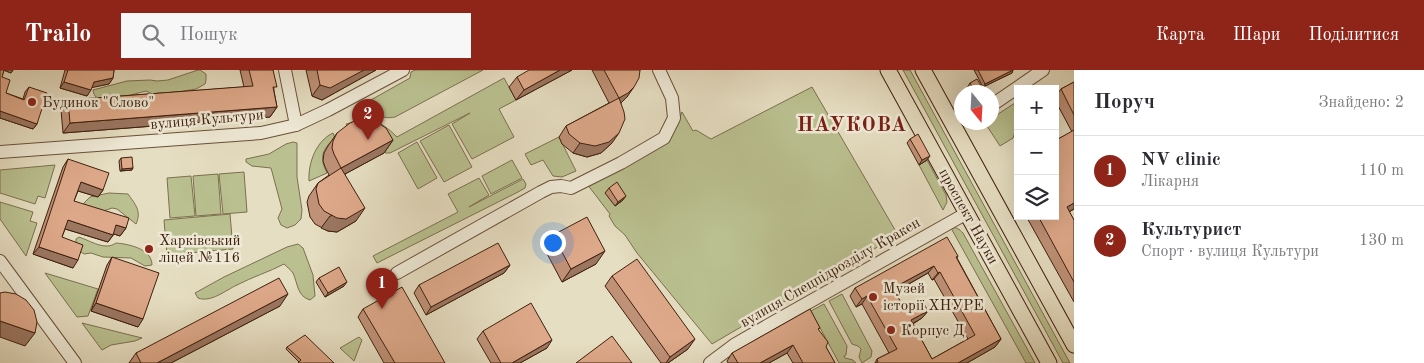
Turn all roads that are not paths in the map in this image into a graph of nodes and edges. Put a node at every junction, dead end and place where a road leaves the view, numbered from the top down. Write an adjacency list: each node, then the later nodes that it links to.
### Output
1 (285, 70): 9 (street)
2 (403, 70): 9 (street, вулиця Культури)
3 (659, 70): 14 (street)
4 (888, 70): 12 (main road, проспект Науки)
5 (923, 70): 8 (main road, проспект Науки)
6 (1043, 70): 7 (street)
7 (999, 100)
8 (954, 116)
9 (296, 125): 11 (street, вулиця Культури)
10 (963, 130): 15 (main road, проспект Науки)
11 (0, 152)
12 (967, 213): 17 (street, вулиця Спецпідрозділу Кракен); 18 (main road, проспект Науки)
13 (0, 261): 16 (street)
14 (397, 273)
15 (1074, 345)
16 (75, 363)
17 (710, 363)
18 (1049, 363)

